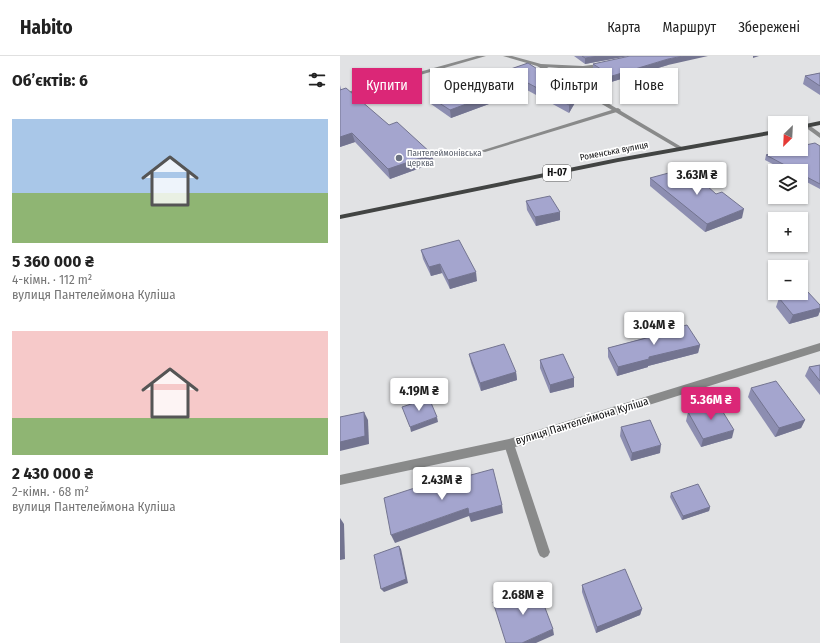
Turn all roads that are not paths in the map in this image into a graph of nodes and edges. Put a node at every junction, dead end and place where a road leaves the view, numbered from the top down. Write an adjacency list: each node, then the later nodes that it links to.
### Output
1 (483, 56): 5 (street)
2 (506, 56): 4 (street)
3 (614, 63): 4 (street)
4 (539, 65): 6 (street)
5 (340, 96)
6 (618, 110): 12 (street); 13 (lane)
7 (820, 123): 8 (main road)
8 (808, 125)
9 (808, 128): 11 (street)
10 (768, 133): 12 (main road, Роменська вулиця / Н-07)
11 (820, 136)
12 (682, 149): 14 (main road, Роменська вулиця / Н-07)
13 (483, 150)
14 (340, 217)
15 (820, 347): 16 (street, вулиця Пантелеймона Куліша)
16 (509, 444): 17 (street, вулиця Пантелеймона Куліша); 18 (lane)
17 (340, 480)
18 (544, 552)

